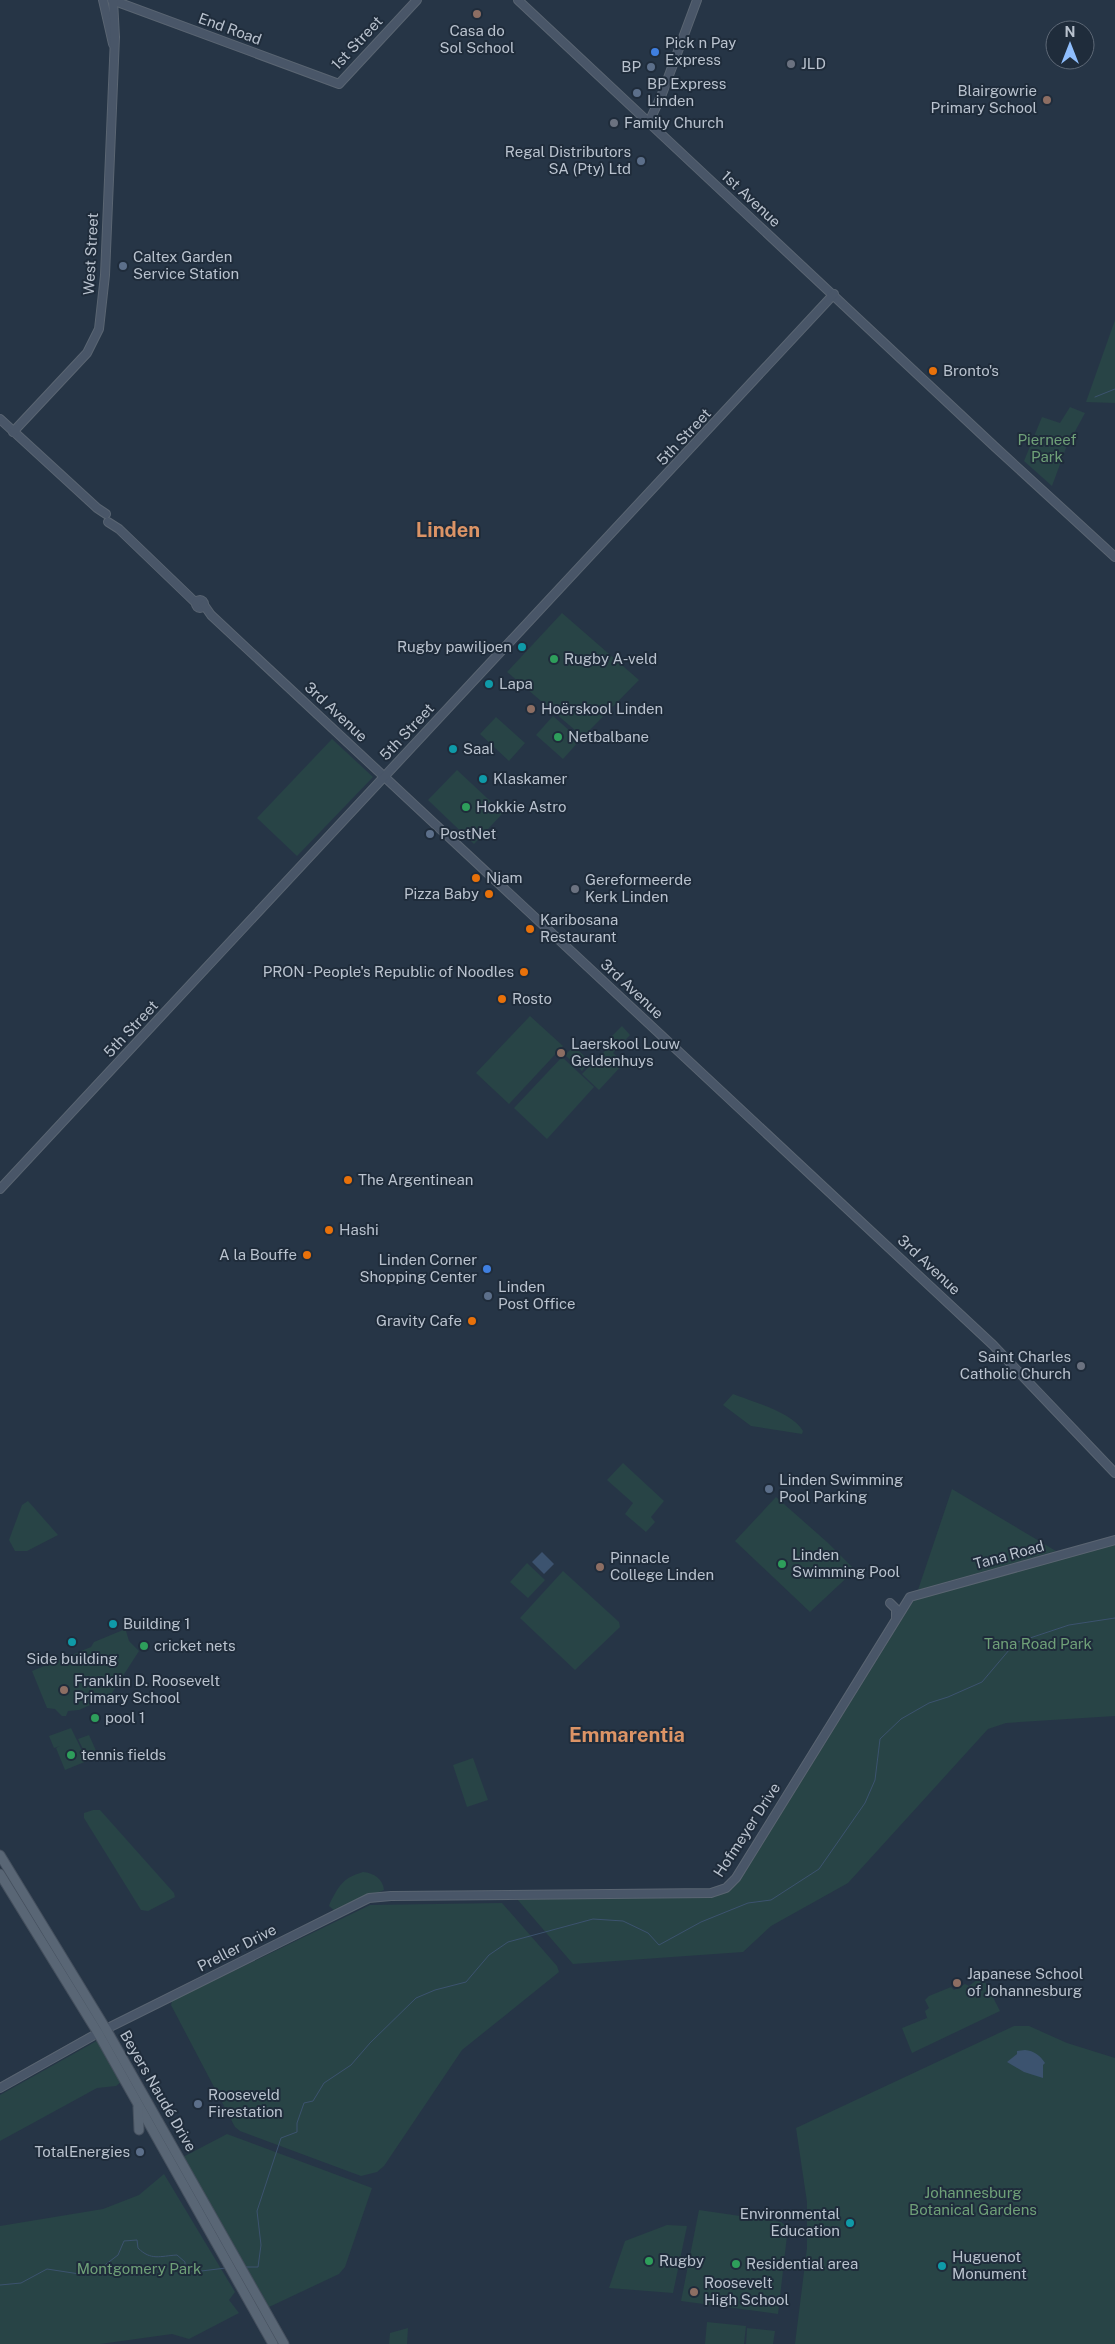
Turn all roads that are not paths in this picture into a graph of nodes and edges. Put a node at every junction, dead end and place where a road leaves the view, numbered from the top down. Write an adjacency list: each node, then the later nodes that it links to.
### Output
1 (103, 0): 6 (main road, West Street)
2 (112, 0): 6 (main road, West Street); 7 (main road, End Road)
3 (416, 0): 7 (main road, 1st Street)
4 (518, 0): 8 (main road, 1st Avenue)
5 (697, 0): 8 (main road)
6 (114, 45): 11 (main road, West Street)
7 (339, 84)
8 (649, 122): 9 (main road, 1st Avenue)
9 (834, 294): 12 (main road, 1st Avenue); 13 (main road, 5th Street)
10 (0, 419): 11 (main road, 3rd Avenue)
11 (13, 432): 13 (main road, 3rd Avenue)
12 (1115, 557)
13 (385, 776): 14 (main road, 5th Street); 15 (main road, 3rd Avenue)
14 (0, 1189)
15 (1115, 1473)
16 (1115, 1540): 17 (main road, Tana Road)
17 (910, 1597): 19 (main road, Hofmeyer Drive)
18 (890, 1603): 19 (main road)
19 (896, 1617): 22 (main road, Hofmeyer Drive)
20 (0, 1855): 23 (main road, Beyers Naudé Drive)
21 (0, 1874): 23 (main road, Beyers Naudé Drive)
22 (503, 1895): 23 (main road, Preller Drive)
23 (102, 2031): 24 (main road, Preller Drive); 25 (main road, Beyers Naudé Drive); 26 (main road, Beyers Naudé Drive)
24 (0, 2088)
25 (138, 2104): 27 (main road); 28 (main road, Beyers Naudé Drive)
26 (162, 2125): 28 (main road); 29 (main road, Beyers Naudé Drive)
27 (139, 2130)
28 (152, 2130): 30 (main road, Beyers Naudé Drive)
29 (180, 2157): 30 (main road); 32 (main road, Beyers Naudé Drive)
30 (171, 2162): 31 (main road, Beyers Naudé Drive)
31 (273, 2344)
32 (284, 2344)

